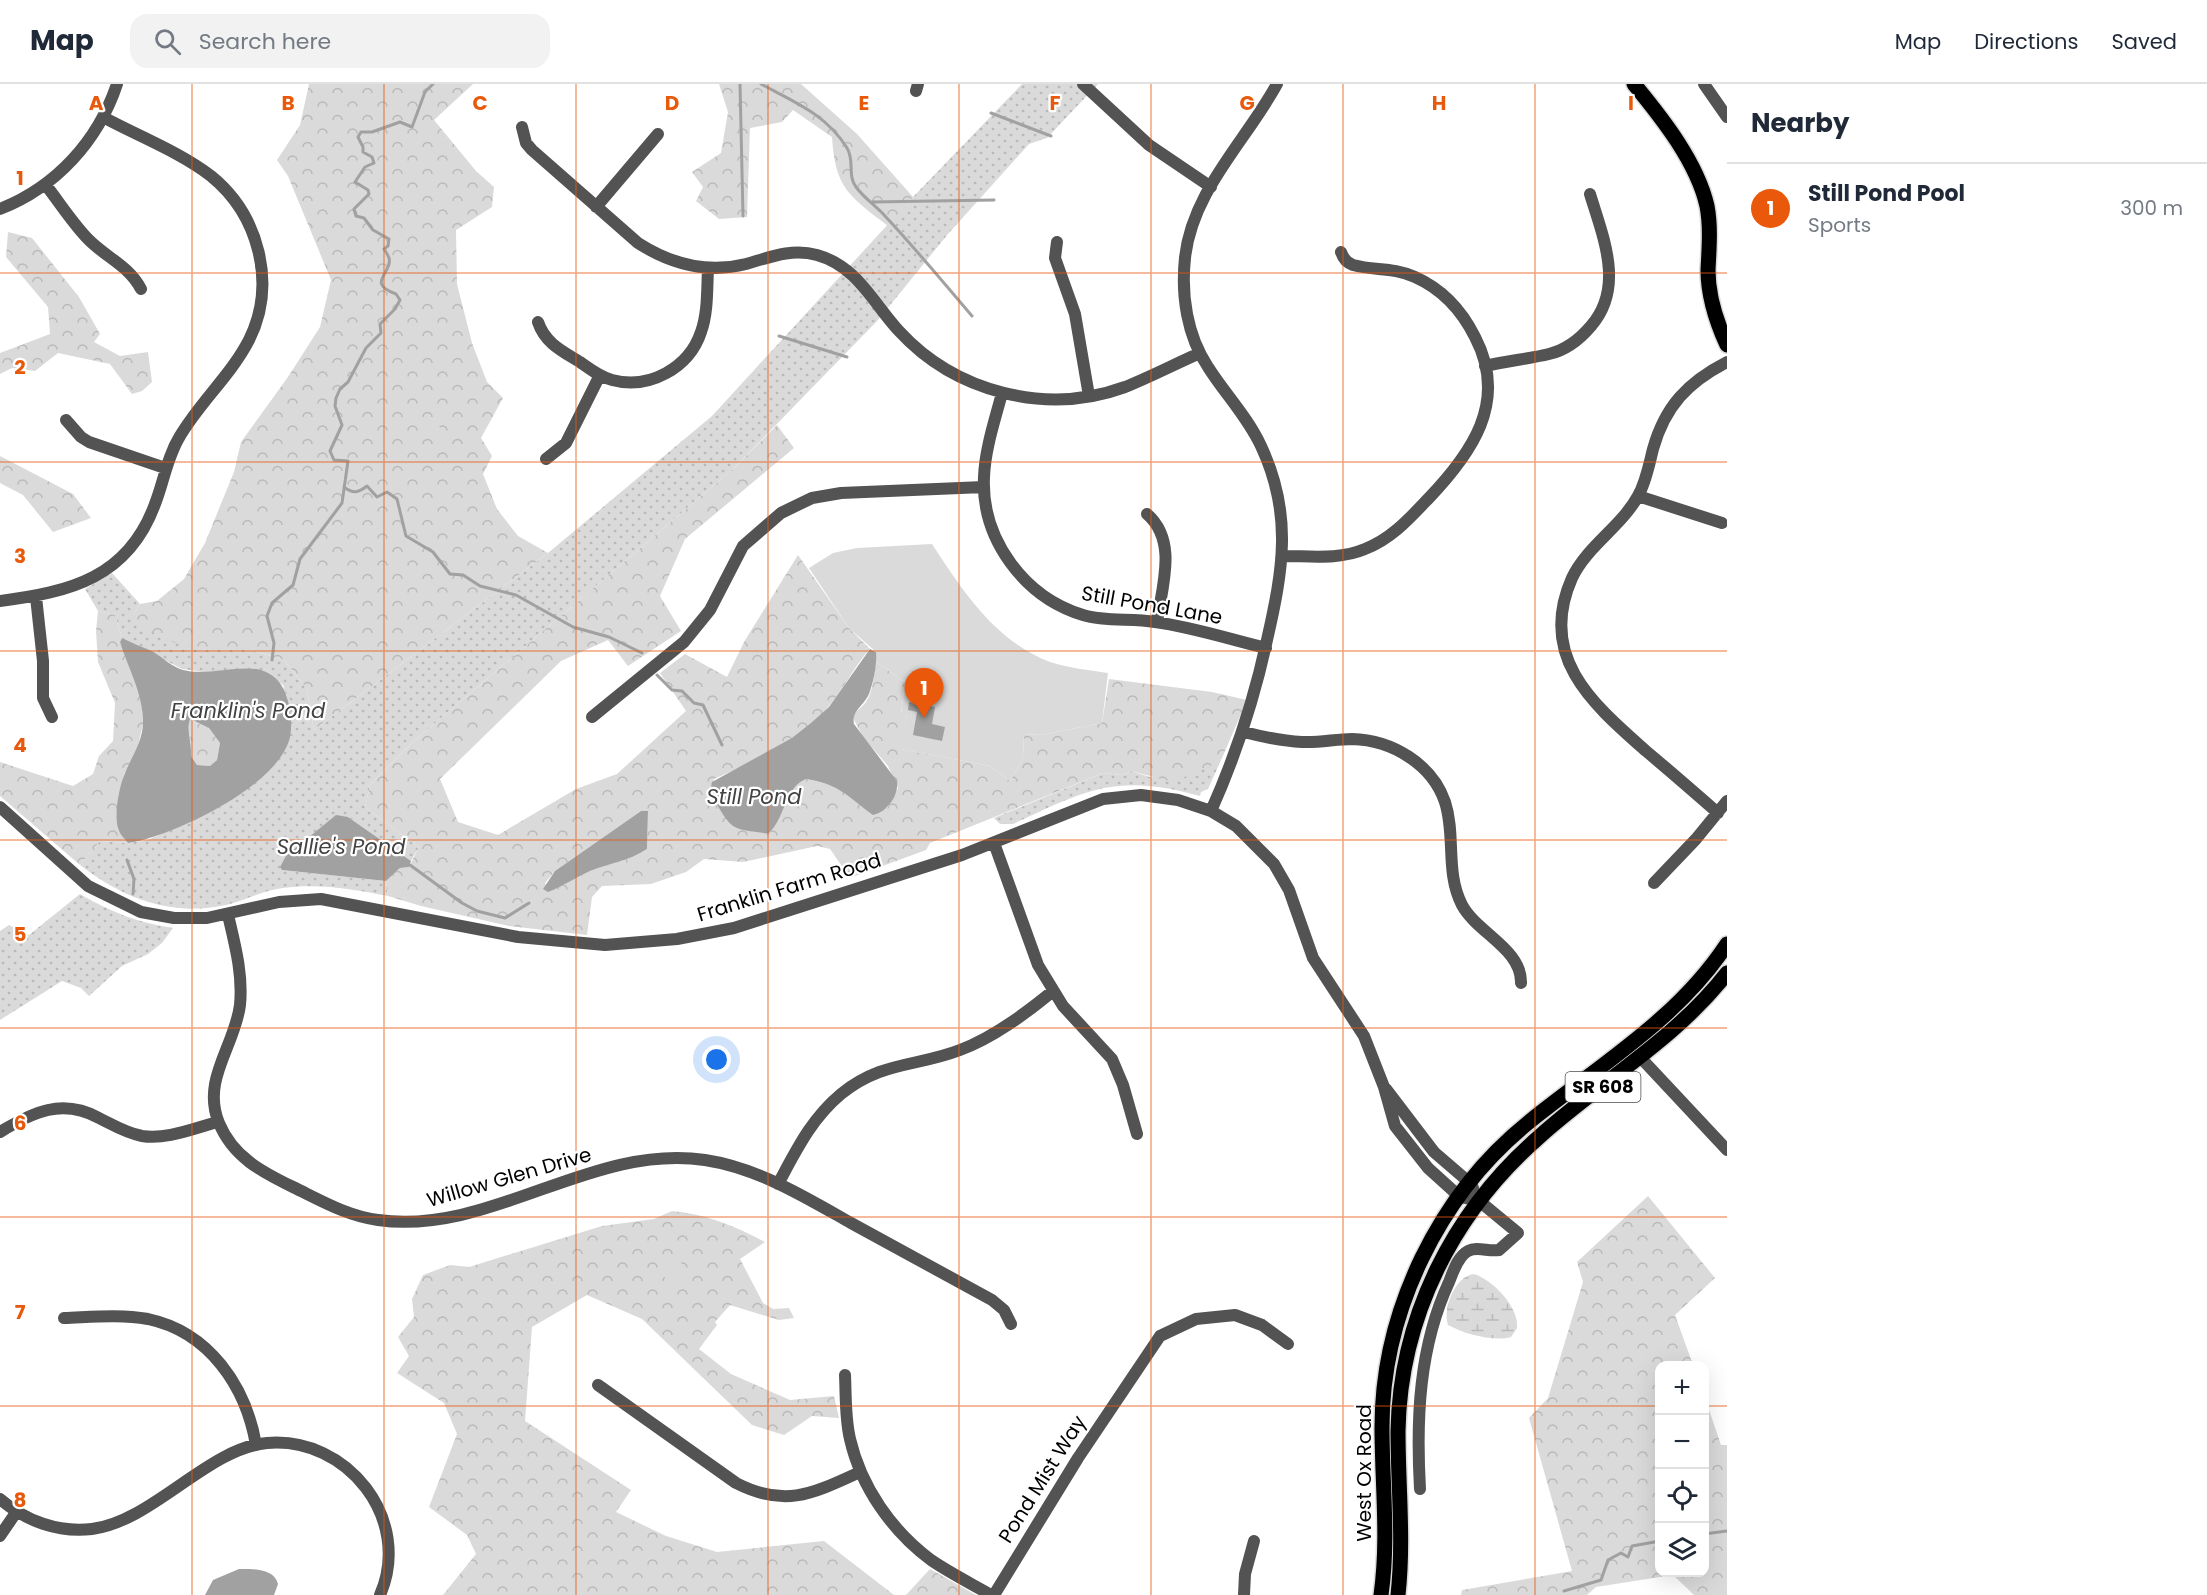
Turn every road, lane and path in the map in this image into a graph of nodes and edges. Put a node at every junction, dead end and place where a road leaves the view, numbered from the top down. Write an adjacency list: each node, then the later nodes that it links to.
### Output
1 (117, 84): 6 (street)
2 (1083, 84): 11 (street)
3 (1277, 84): 11 (street)
4 (1634, 84): 20 (main road)
5 (1704, 84): 7 (street)
6 (104, 117): 10 (street); 29 (street)
7 (1727, 117)
8 (522, 127): 13 (street)
9 (658, 134): 13 (street)
10 (45, 184): 14 (street); 18 (street)
11 (1210, 187): 21 (street)
12 (1590, 194): 23 (street)
13 (596, 207): 17 (street)
14 (0, 209)
15 (1057, 242): 26 (street)
16 (1341, 252): 23 (street)
17 (708, 268): 24 (street); 25 (street)
18 (141, 289)
19 (538, 322): 24 (street)
20 (1727, 345)
21 (1200, 353): 26 (street); 34 (street)
22 (1727, 362): 31 (street)
23 (1485, 366): 34 (street)
24 (600, 375): 28 (street)
25 (1002, 393): 26 (street); 30 (street, Still Pond Lane)
26 (1089, 396)
27 (66, 420): 29 (street)
28 (546, 459)
29 (165, 468): 35 (street)
30 (984, 487): 37 (street, Still Pond Lane); 40 (street)
31 (1638, 496): 33 (street); 45 (street)
32 (1147, 514): 37 (street)
33 (1722, 523)
34 (1283, 556): 38 (street)
35 (36, 597): 36 (street); 39 (street)
36 (0, 602)
37 (1157, 622): 38 (street, Still Pond Lane)
38 (1266, 648): 41 (street)
39 (52, 717)
40 (592, 717)
41 (1244, 732): 44 (street); 51 (street)
42 (1727, 801): 45 (street)
43 (0, 807): 48 (street, Franklin Farm Road)
44 (1211, 811): 46 (street, Franklin Farm Road); 54 (street, Franklin Farm Road)
45 (1718, 813): 47 (street)
46 (994, 843): 48 (street, Franklin Farm Road); 52 (street)
47 (1654, 883)
48 (228, 915): 55 (street, Willow Glen Drive)
49 (1727, 944): 59 (main road, West Ox Road / SR 608)
50 (1727, 973): 53 (main road, West Ox Road / SR 608)
51 (1521, 982)
52 (1053, 991): 57 (street); 60 (street)
53 (1640, 1057): 58 (street); 62 (main road, West Ox Road / SR 608)
54 (1384, 1087): 59 (street, Franklin Farm Road); 61 (street, Franklin Farm Road)
55 (219, 1122): 56 (street); 60 (street, Willow Glen Drive)
56 (0, 1132)
57 (1137, 1134)
58 (1727, 1150)
59 (1470, 1183): 61 (main road, West Ox Road / SR 608); 62 (street, Franklin Farm Road)
60 (778, 1184): 64 (street, Willow Glen Drive)
61 (1460, 1197): 62 (street); 78 (main road, West Ox Road / SR 608)
62 (1478, 1200): 70 (street); 79 (main road, West Ox Road / SR 608)
63 (64, 1318): 68 (street)
64 (1011, 1324)
65 (1288, 1344): 76 (street, Pond Mist Way)
66 (845, 1375): 69 (street)
67 (598, 1385): 69 (street)
68 (256, 1445): 72 (street); 75 (street)
69 (860, 1472): 76 (street)
70 (1420, 1489)
71 (0, 1498): 72 (street)
72 (17, 1511): 73 (street)
73 (0, 1536)
74 (1254, 1541): 77 (street)
75 (380, 1595)
76 (993, 1595)
77 (1244, 1595)
78 (1381, 1595)
79 (1398, 1595)

